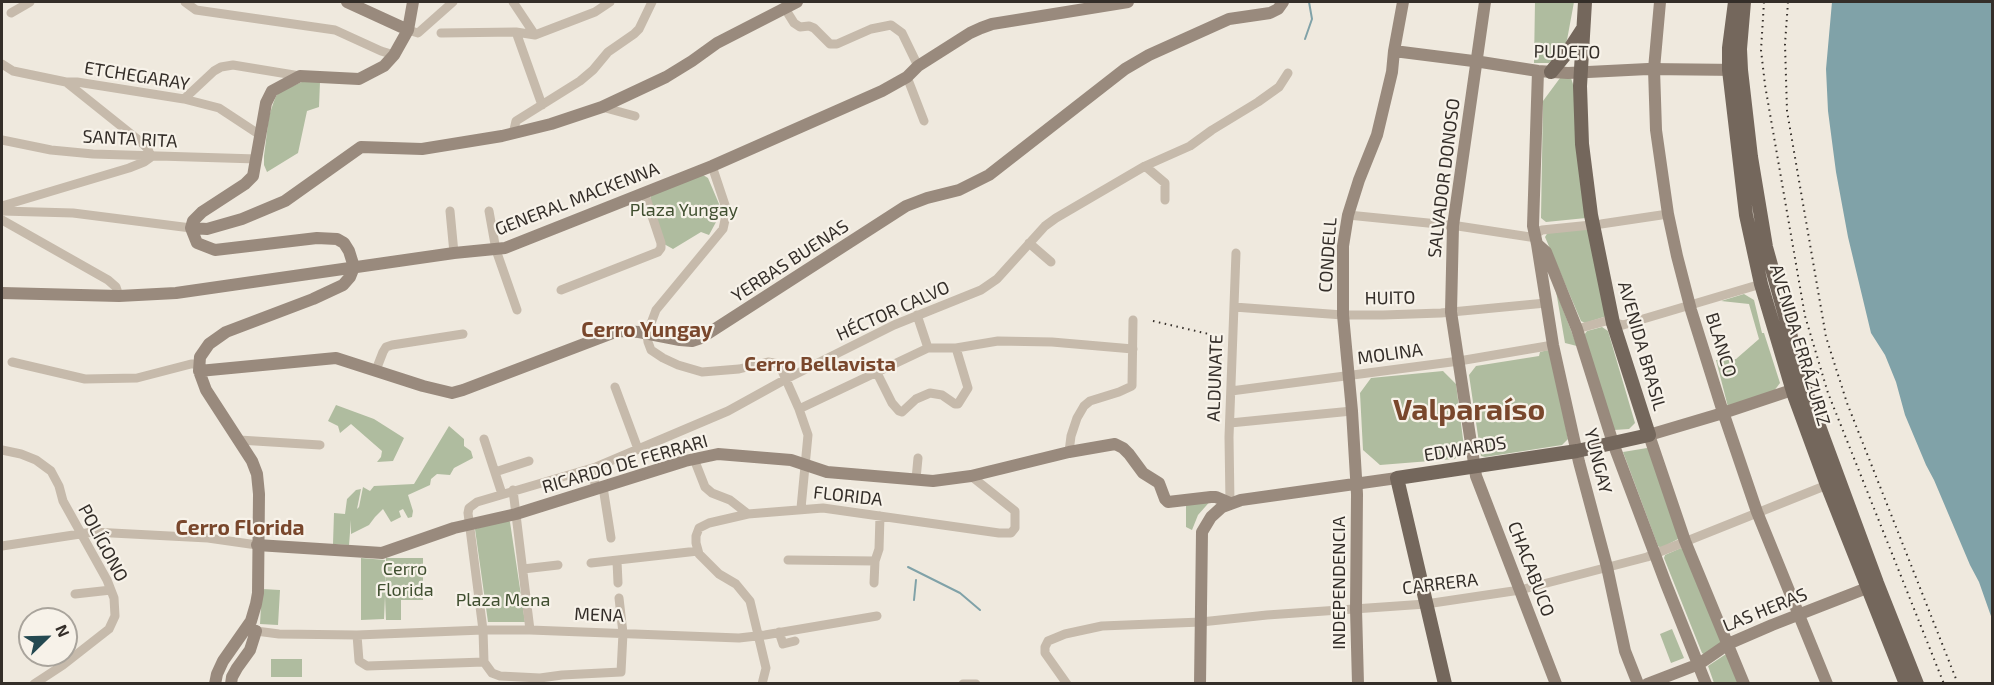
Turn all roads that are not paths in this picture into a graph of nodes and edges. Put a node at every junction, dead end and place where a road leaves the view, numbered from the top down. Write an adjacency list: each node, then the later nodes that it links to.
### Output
1 (30, 2): 19 (street)
2 (185, 2): 26 (street)
3 (347, 2): 21 (street)
4 (413, 2): 21 (street)
5 (453, 2): 21 (street)
6 (513, 2): 24 (street)
7 (610, 2): 24 (street)
8 (652, 2): 39 (street)
9 (797, 2): 18 (street)
10 (1128, 2): 29 (street, GENERAL MACKENNA)
11 (1283, 2): 83 (street, YERBAS BUENAS)
12 (1403, 2): 25 (street, CONDELL)
13 (1485, 2): 27 (street, SALVADOR DONOSO)
14 (1585, 2): 20 (main road, AVENIDA BRASIL)
15 (1660, 2): 30 (street, BLANCO)
16 (1735, 2): 31 (main road, AVENIDA ERRÁZURIZ)
17 (1744, 2): 31 (main road, AVENIDA ERRÁZURIZ)
18 (784, 8): 29 (street); 40 (street)
19 (10, 13)
20 (1583, 28): 32 (main road); 33 (main road, AVENIDA BRASIL)
21 (408, 30): 26 (street)
22 (516, 32): 23 (street); 24 (street); 39 (street)
23 (441, 33)
24 (535, 35)
25 (1394, 51): 27 (street, PUDETO); 56 (street, CONDELL)
26 (394, 55): 35 (street)
27 (1476, 61): 32 (street, PUDETO); 59 (street, SALVADOR DONOSO)
28 (2, 64): 37 (street, ETCHEGARAY)
29 (918, 66): 36 (street, GENERAL MACKENNA)
30 (1654, 69): 31 (street, PUDETO); 33 (street, PUDETO); 55 (street, BLANCO)
31 (1735, 70): 68 (main road, AVENIDA ERRÁZURIZ); 96 (main road, AVENIDA ERRÁZURIZ)
32 (1545, 72): 33 (street, PUDETO); 61 (street)
33 (1580, 72): 58 (main road, AVENIDA BRASIL)
34 (1288, 73): 49 (street, HÉCTOR CALVO)
35 (300, 76): 38 (street); 44 (street)
36 (907, 77): 42 (street); 48 (street, GENERAL MACKENNA)
37 (66, 82): 38 (street, ETCHEGARAY); 46 (street)
38 (184, 99): 44 (street, ETCHEGARAY)
39 (542, 105): 43 (street)
40 (602, 106): 41 (street); 43 (street)
41 (635, 116)
42 (924, 120)
43 (513, 134): 60 (street)
44 (261, 135): 47 (street)
45 (2, 141): 46 (street, SANTA RITA)
46 (151, 158): 47 (street, SANTA RITA); 52 (street)
47 (257, 159): 60 (street)
48 (712, 166): 50 (street, GENERAL MACKENNA); 83 (street)
49 (1145, 166): 51 (street); 62 (street, HÉCTOR CALVO)
50 (644, 192): 63 (street, GENERAL MACKENNA); 69 (street)
51 (1165, 200)
52 (2, 208): 60 (street)
53 (450, 211): 64 (street)
54 (489, 211): 63 (street)
55 (1668, 214): 58 (street); 73 (street, BLANCO)
56 (1348, 215): 59 (street); 78 (street, CONDELL)
57 (2, 220): 71 (street)
58 (1592, 224): 61 (street); 80 (main road, AVENIDA BRASIL)
59 (1453, 226): 61 (street); 76 (street, SALVADOR DONOSO)
60 (191, 228): 67 (street)
61 (1536, 239): 72 (street, YUNGAY); 81 (street)
62 (1029, 243): 66 (street); 77 (street, HÉCTOR CALVO)
63 (496, 250): 64 (street, GENERAL MACKENNA); 75 (street)
64 (454, 253): 67 (street, GENERAL MACKENNA)
65 (1236, 253): 74 (street, ALDUNATE)
66 (1051, 262)
67 (354, 267): 71 (street, GENERAL MACKENNA); 90 (street)
68 (1761, 284): 73 (street); 96 (main road, AVENIDA ERRÁZURIZ)
69 (561, 290)
70 (2, 293): 71 (street, GENERAL MACKENNA)
71 (119, 296)
72 (1546, 303): 76 (street, HUITO); 84 (street, YUNGAY)
73 (1690, 306): 80 (street); 100 (street, BLANCO)
74 (1234, 307): 78 (street, HUITO); 97 (street, ALDUNATE)
75 (518, 310)
76 (1451, 312): 78 (street, HUITO); 88 (street, SALVADOR DONOSO)
77 (917, 315): 85 (street); 94 (street, HÉCTOR CALVO)
78 (1343, 315): 93 (street, CONDELL)
79 (1133, 320): 87 (street)
80 (1613, 324): 81 (street); 102 (main road, AVENIDA BRASIL)
81 (1577, 329): 105 (street)
82 (463, 334): 91 (street)
83 (647, 334): 91 (street, YERBAS BUENAS); 94 (street)
84 (1553, 345): 88 (street, MOLINA); 109 (street, YUNGAY)
85 (928, 348): 86 (street); 92 (street)
86 (956, 348): 87 (street); 92 (street)
87 (1133, 349): 110 (street)
88 (1459, 361): 93 (street, MOLINA); 115 (street, SALVADOR DONOSO)
89 (12, 362): 90 (street, YERBAS BUENAS)
90 (199, 368): 91 (street, YERBAS BUENAS); 104 (street)
91 (376, 370)
92 (877, 373): 98 (street)
93 (1349, 376): 97 (street, MOLINA); 99 (street, CONDELL)
94 (786, 379): 98 (street); 107 (street, HÉCTOR CALVO)
95 (615, 387): 107 (street)
96 (1799, 388): 100 (street, EDWARDS); 122 (main road, AVENIDA ERRÁZURIZ); 191 (main road, AVENIDA ERRÁZURIZ)
97 (1231, 391): 101 (street, ALDUNATE)
98 (799, 409): 114 (street)
99 (1352, 411): 101 (street); 121 (street, CONDELL)
100 (1723, 413): 102 (street, EDWARDS); 128 (street, BLANCO)
101 (1230, 423): 126 (street, ALDUNATE)
102 (1649, 435): 105 (main road, EDWARDS); 137 (street, AVENIDA BRASIL)
103 (484, 439): 117 (street)
104 (239, 440): 106 (street); 138 (street)
105 (1613, 443): 109 (main road, EDWARDS); 141 (street)
106 (320, 445)
107 (638, 449): 116 (street, HÉCTOR CALVO)
108 (2, 450): 134 (street, POLÍGONO)
109 (1577, 451): 115 (main road, EDWARDS); 147 (street, YUNGAY)
110 (1069, 452): 118 (street, RICARDO DE FERRARI); 126 (street, RICARDO DE FERRARI)
111 (918, 458): 120 (street)
112 (694, 459): 114 (street, RICARDO DE FERRARI); 123 (street, RICARDO DE FERRARI); 130 (street)
113 (530, 461): 117 (street)
114 (804, 463): 120 (street, RICARDO DE FERRARI); 127 (street)
115 (1474, 466): 119 (main road, EDWARDS); 153 (street, CHACABUCO)
116 (590, 469): 123 (street); 124 (street, HÉCTOR CALVO)
117 (495, 472): 125 (street)
118 (971, 476): 120 (street, RICARDO DE FERRARI); 133 (street, FLORIDA)
119 (1397, 478): 121 (street, EDWARDS); 156 (main road)
120 (916, 480)
121 (1356, 483): 126 (street, EDWARDS); 157 (street, INDEPENDENCIA)
122 (1827, 485): 128 (street, CARRERA); 151 (main road, AVENIDA ERRÁZURIZ)
123 (600, 488): 129 (street, RICARDO DE FERRARI); 135 (street)
124 (513, 490): 125 (street, HÉCTOR CALVO); 129 (street)
125 (502, 494): 132 (street, HÉCTOR CALVO)
126 (1230, 503): 160 (street)
127 (801, 508): 130 (street, FLORIDA); 131 (street, FLORIDA)
128 (1757, 512): 137 (street, CARRERA); 159 (street, BLANCO)
129 (516, 514): 132 (street, RICARDO DE FERRARI); 148 (street)
130 (748, 514): 140 (street, FLORIDA)
131 (880, 516): 133 (street, FLORIDA); 144 (street)
132 (470, 526): 138 (street, RICARDO DE FERRARI); 162 (street)
133 (953, 527): 136 (street)
134 (80, 533): 138 (street, RICARDO DE FERRARI); 139 (street, RICARDO DE FERRARI); 152 (street, POLÍGONO)
135 (611, 538)
136 (952, 538)
137 (1685, 541): 141 (street, CARRERA); 169 (street, AVENIDA BRASIL)
138 (257, 545): 161 (street)
139 (2, 546)
140 (698, 551): 143 (street); 167 (street)
141 (1655, 554): 147 (street, CARRERA); 171 (street)
142 (788, 560): 144 (street)
143 (617, 561): 145 (street); 149 (street)
144 (875, 561): 150 (street)
145 (591, 563)
146 (558, 565): 148 (street)
147 (1607, 567): 153 (street, CARRERA); 185 (street, YUNGAY)
148 (523, 569): 163 (street)
149 (618, 583)
150 (874, 583)
151 (1867, 588): 159 (street, LAS HERAS); 190 (main road, AVENIDA ERRÁZURIZ)
152 (111, 590): 154 (street); 173 (street, POLÍGONO)
153 (1520, 590): 156 (street, CARRERA); 184 (street, CHACABUCO)
154 (75, 594)
155 (619, 598): 165 (street)
156 (1426, 604): 157 (street, CARRERA); 183 (main road)
157 (1356, 609): 160 (street, CARRERA); 182 (street, INDEPENDENCIA)
158 (877, 616): 164 (street, MENA)
159 (1798, 616): 169 (street, LAS HERAS); 189 (street, BLANCO)
160 (1201, 621): 180 (street, CARRERA); 181 (street)
161 (251, 630): 166 (street, MENA); 174 (street); 175 (street)
162 (483, 630): 163 (street, MENA); 166 (street, MENA); 170 (street)
163 (530, 630): 165 (street, MENA)
164 (779, 632): 167 (street, MENA); 168 (street)
165 (623, 633): 167 (street, MENA); 172 (street)
166 (357, 635): 170 (street)
167 (758, 636): 177 (street)
168 (795, 641)
169 (1728, 644): 171 (street, LAS HERAS); 188 (street, AVENIDA BRASIL)
170 (484, 662): 172 (street)
171 (1699, 664): 186 (street, LAS HERAS); 187 (street)
172 (540, 678): 176 (street)
173 (34, 684)
174 (215, 684)
175 (231, 684)
176 (531, 684)
177 (762, 684)
178 (963, 684): 179 (street)
179 (976, 684)
180 (1067, 684)
181 (1200, 684)
182 (1358, 684)
183 (1445, 684)
184 (1556, 684)
185 (1638, 684)
186 (1647, 684)
187 (1706, 684)
188 (1744, 684)
189 (1827, 684)
190 (1906, 684)
191 (1917, 684)

